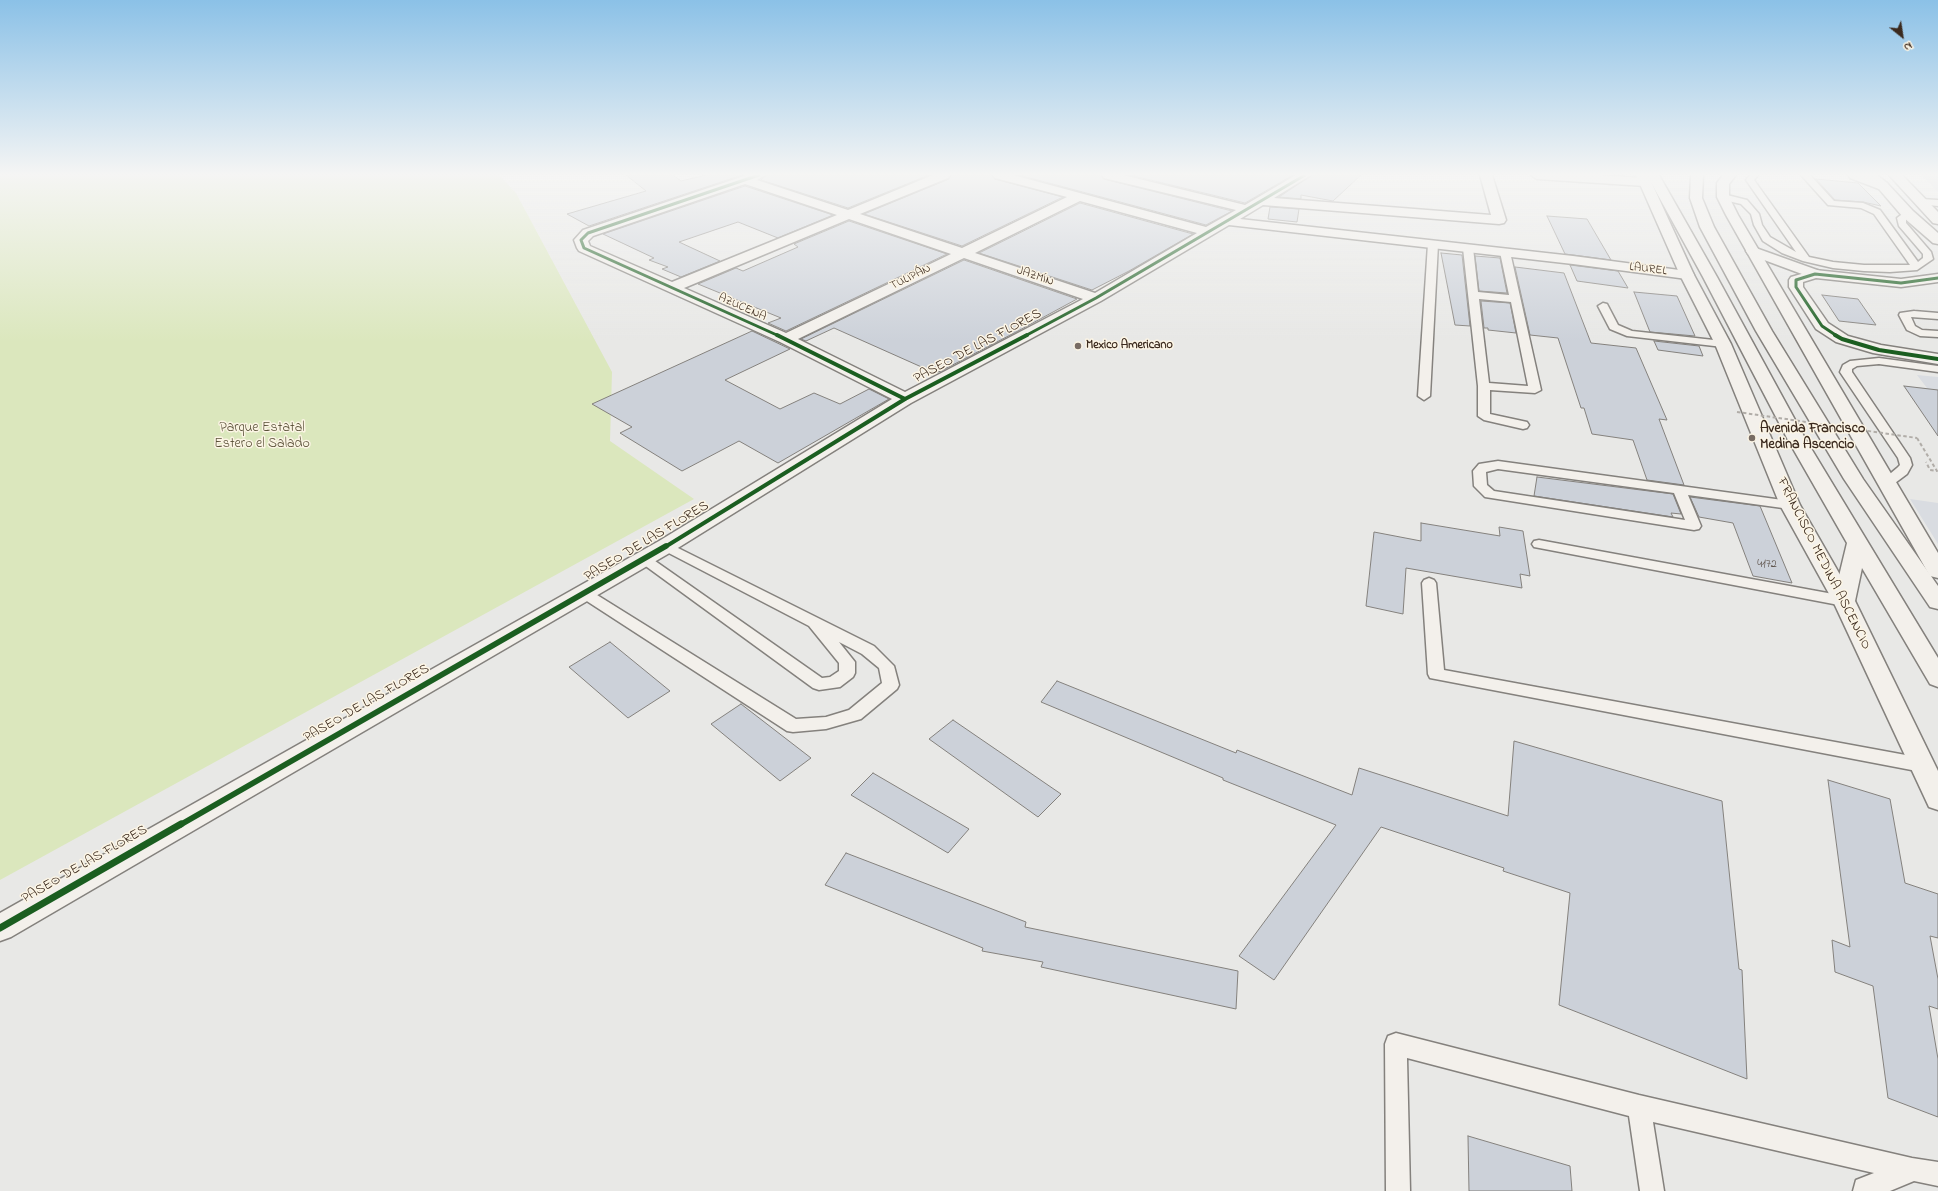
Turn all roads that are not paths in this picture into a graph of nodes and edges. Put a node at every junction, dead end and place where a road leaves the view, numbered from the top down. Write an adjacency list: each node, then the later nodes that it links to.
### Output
1 (595, 231): 30 (main road, AZUCENA)
2 (812, 231): 30 (main road)
3 (896, 231): 22 (main road, JAZMÍN)
4 (1009, 231): 22 (main road, TULIPÁN)
5 (1203, 231): 16 (main road)
6 (1312, 231): 18 (main road, LAUREL)
7 (1668, 231): 26 (main road, FRANCISCO MEDINA ASCENCIO)
8 (1680, 231): 48 (main road)
9 (1709, 231): 56 (main road)
10 (1741, 231): 20 (main road)
11 (1761, 231): 23 (lane)
12 (1786, 231): 23 (lane)
13 (1891, 231): 24 (lane)
14 (1908, 231): 24 (lane)
15 (1927, 231): 17 (main road)
16 (1208, 232): 32 (main road, PASEO DE LAS FLORES)
17 (1938, 240)
18 (1433, 244): 19 (main road, LAUREL); 42 (lane)
19 (1468, 248): 21 (main road, LAUREL); 31 (lane)
20 (1753, 251): 25 (main road); 45 (main road)
21 (1506, 252): 26 (main road, LAUREL); 33 (lane)
22 (963, 253): 32 (main road, JAZMÍN); 37 (main road, TULIPÁN)
23 (1806, 259): 24 (lane)
24 (1917, 267)
25 (1815, 274): 28 (main road); 39 (main road)
26 (1687, 275): 38 (main road, FRANCISCO MEDINA ASCENCIO)
27 (1938, 278): 28 (main road)
28 (1901, 283): 29 (main road)
29 (1938, 286)
30 (671, 288): 37 (main road, AZUCENA)
31 (1473, 295): 33 (lane); 41 (lane)
32 (1096, 298): 43 (main road, PASEO DE LAS FLORES)
33 (1515, 299): 41 (lane)
34 (1603, 306): 38 (lane)
35 (1938, 316): 36 (lane)
36 (1938, 334)
37 (786, 339): 43 (main road, AZUCENA)
38 (1722, 344): 47 (main road, FRANCISCO MEDINA ASCENCIO)
39 (1938, 358)
40 (1938, 369): 45 (lane)
41 (1484, 386): 44 (lane)
42 (1424, 396)
43 (905, 399): 50 (main road, PASEO DE LAS FLORES)
44 (1523, 425)
45 (1886, 483): 52 (main road)
46 (1679, 490): 46 (lane); 47 (lane)
47 (1790, 505): 55 (main road, FRANCISCO MEDINA ASCENCIO)
48 (1858, 542): 55 (main road); 58 (main road)
49 (1539, 544): 55 (lane)
50 (666, 546): 51 (main road, PASEO DE LAS FLORES); 57 (lane)
51 (643, 559): 54 (main road, PASEO DE LAS FLORES); 57 (lane)
52 (1938, 571)
53 (1430, 583): 59 (lane)
54 (584, 593): 57 (lane); 61 (main road, PASEO DE LAS FLORES)
55 (1844, 601): 59 (main road, FRANCISCO MEDINA ASCENCIO)
56 (1938, 602)
57 (812, 621)
58 (1938, 678)
59 (1922, 765): 60 (main road, FRANCISCO MEDINA ASCENCIO)
60 (1938, 798)
61 (0, 928)
62 (1639, 1107): 63 (lane); 65 (lane); 66 (lane)
63 (1912, 1170): 64 (lane); 67 (lane)
64 (1938, 1174)
65 (1398, 1191)
66 (1652, 1191)
67 (1865, 1191)

